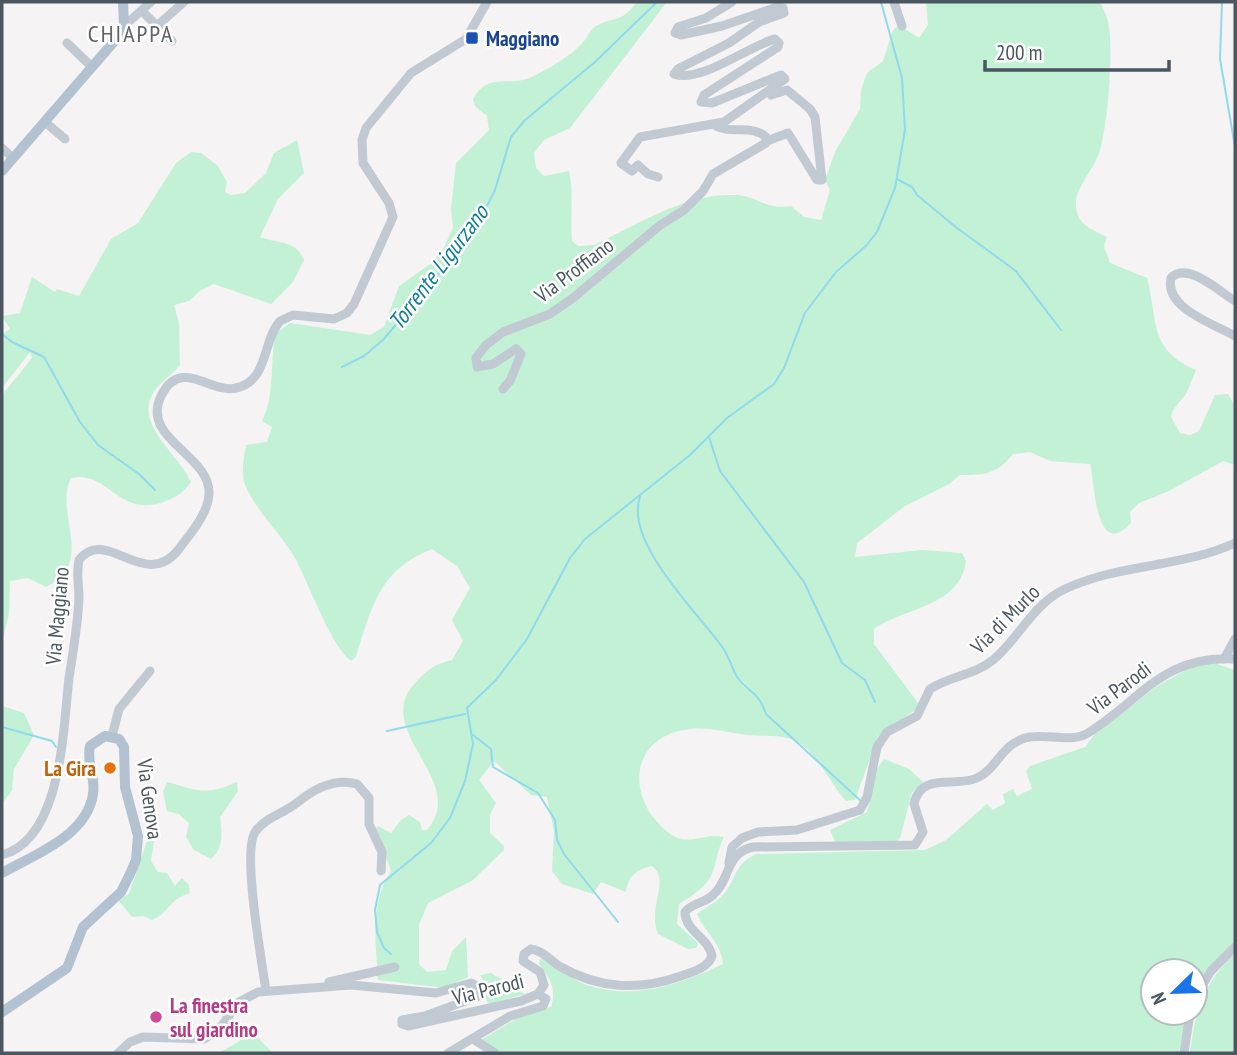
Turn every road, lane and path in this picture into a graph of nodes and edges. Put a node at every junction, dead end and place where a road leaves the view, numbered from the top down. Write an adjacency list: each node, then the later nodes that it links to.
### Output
1 (123, 2): 9 (main road)
2 (151, 2): 7 (street)
3 (184, 2): 8 (street)
4 (487, 2): 32 (street, Via Maggiano)
5 (732, 2): 14 (street)
6 (894, 2): 10 (street)
7 (143, 12): 8 (street); 9 (street)
8 (158, 25): 11 (street)
9 (124, 26): 13 (main road)
10 (902, 26)
11 (172, 41)
12 (67, 43): 13 (street)
13 (92, 67): 15 (main road)
14 (764, 95): 16 (street); 18 (street)
15 (45, 122): 17 (street); 20 (main road)
16 (714, 125): 18 (street); 22 (street)
17 (65, 139)
18 (767, 141): 25 (street, Via Proffiano)
19 (2, 148): 20 (street)
20 (13, 158): 21 (main road)
21 (2, 172)
22 (658, 177)
23 (1235, 302): 24 (street)
24 (1235, 336)
25 (503, 389)
26 (1235, 542): 33 (street, Via di Murlo)
27 (1235, 639): 28 (street)
28 (1224, 659): 29 (street, Via Parodi); 33 (street, Via Parodi)
29 (1235, 659)
30 (150, 671): 31 (street)
31 (113, 736): 35 (main road, Via Genova); 42 (main road, Via Genova)
32 (2, 855)
33 (729, 864): 41 (street, Via Parodi)
34 (382, 871): 40 (street)
35 (2, 873)
36 (1235, 947): 38 (street)
37 (396, 967): 39 (street)
38 (1209, 974)
39 (309, 988): 40 (street, Via Parodi); 41 (street, Via Parodi)
40 (266, 991): 45 (street, Via Parodi)
41 (538, 994): 44 (street)
42 (2, 1012)
43 (1188, 1027): 48 (street)
44 (473, 1039): 46 (street); 47 (street)
45 (118, 1053)
46 (448, 1053)
47 (495, 1053)
48 (1185, 1053)

